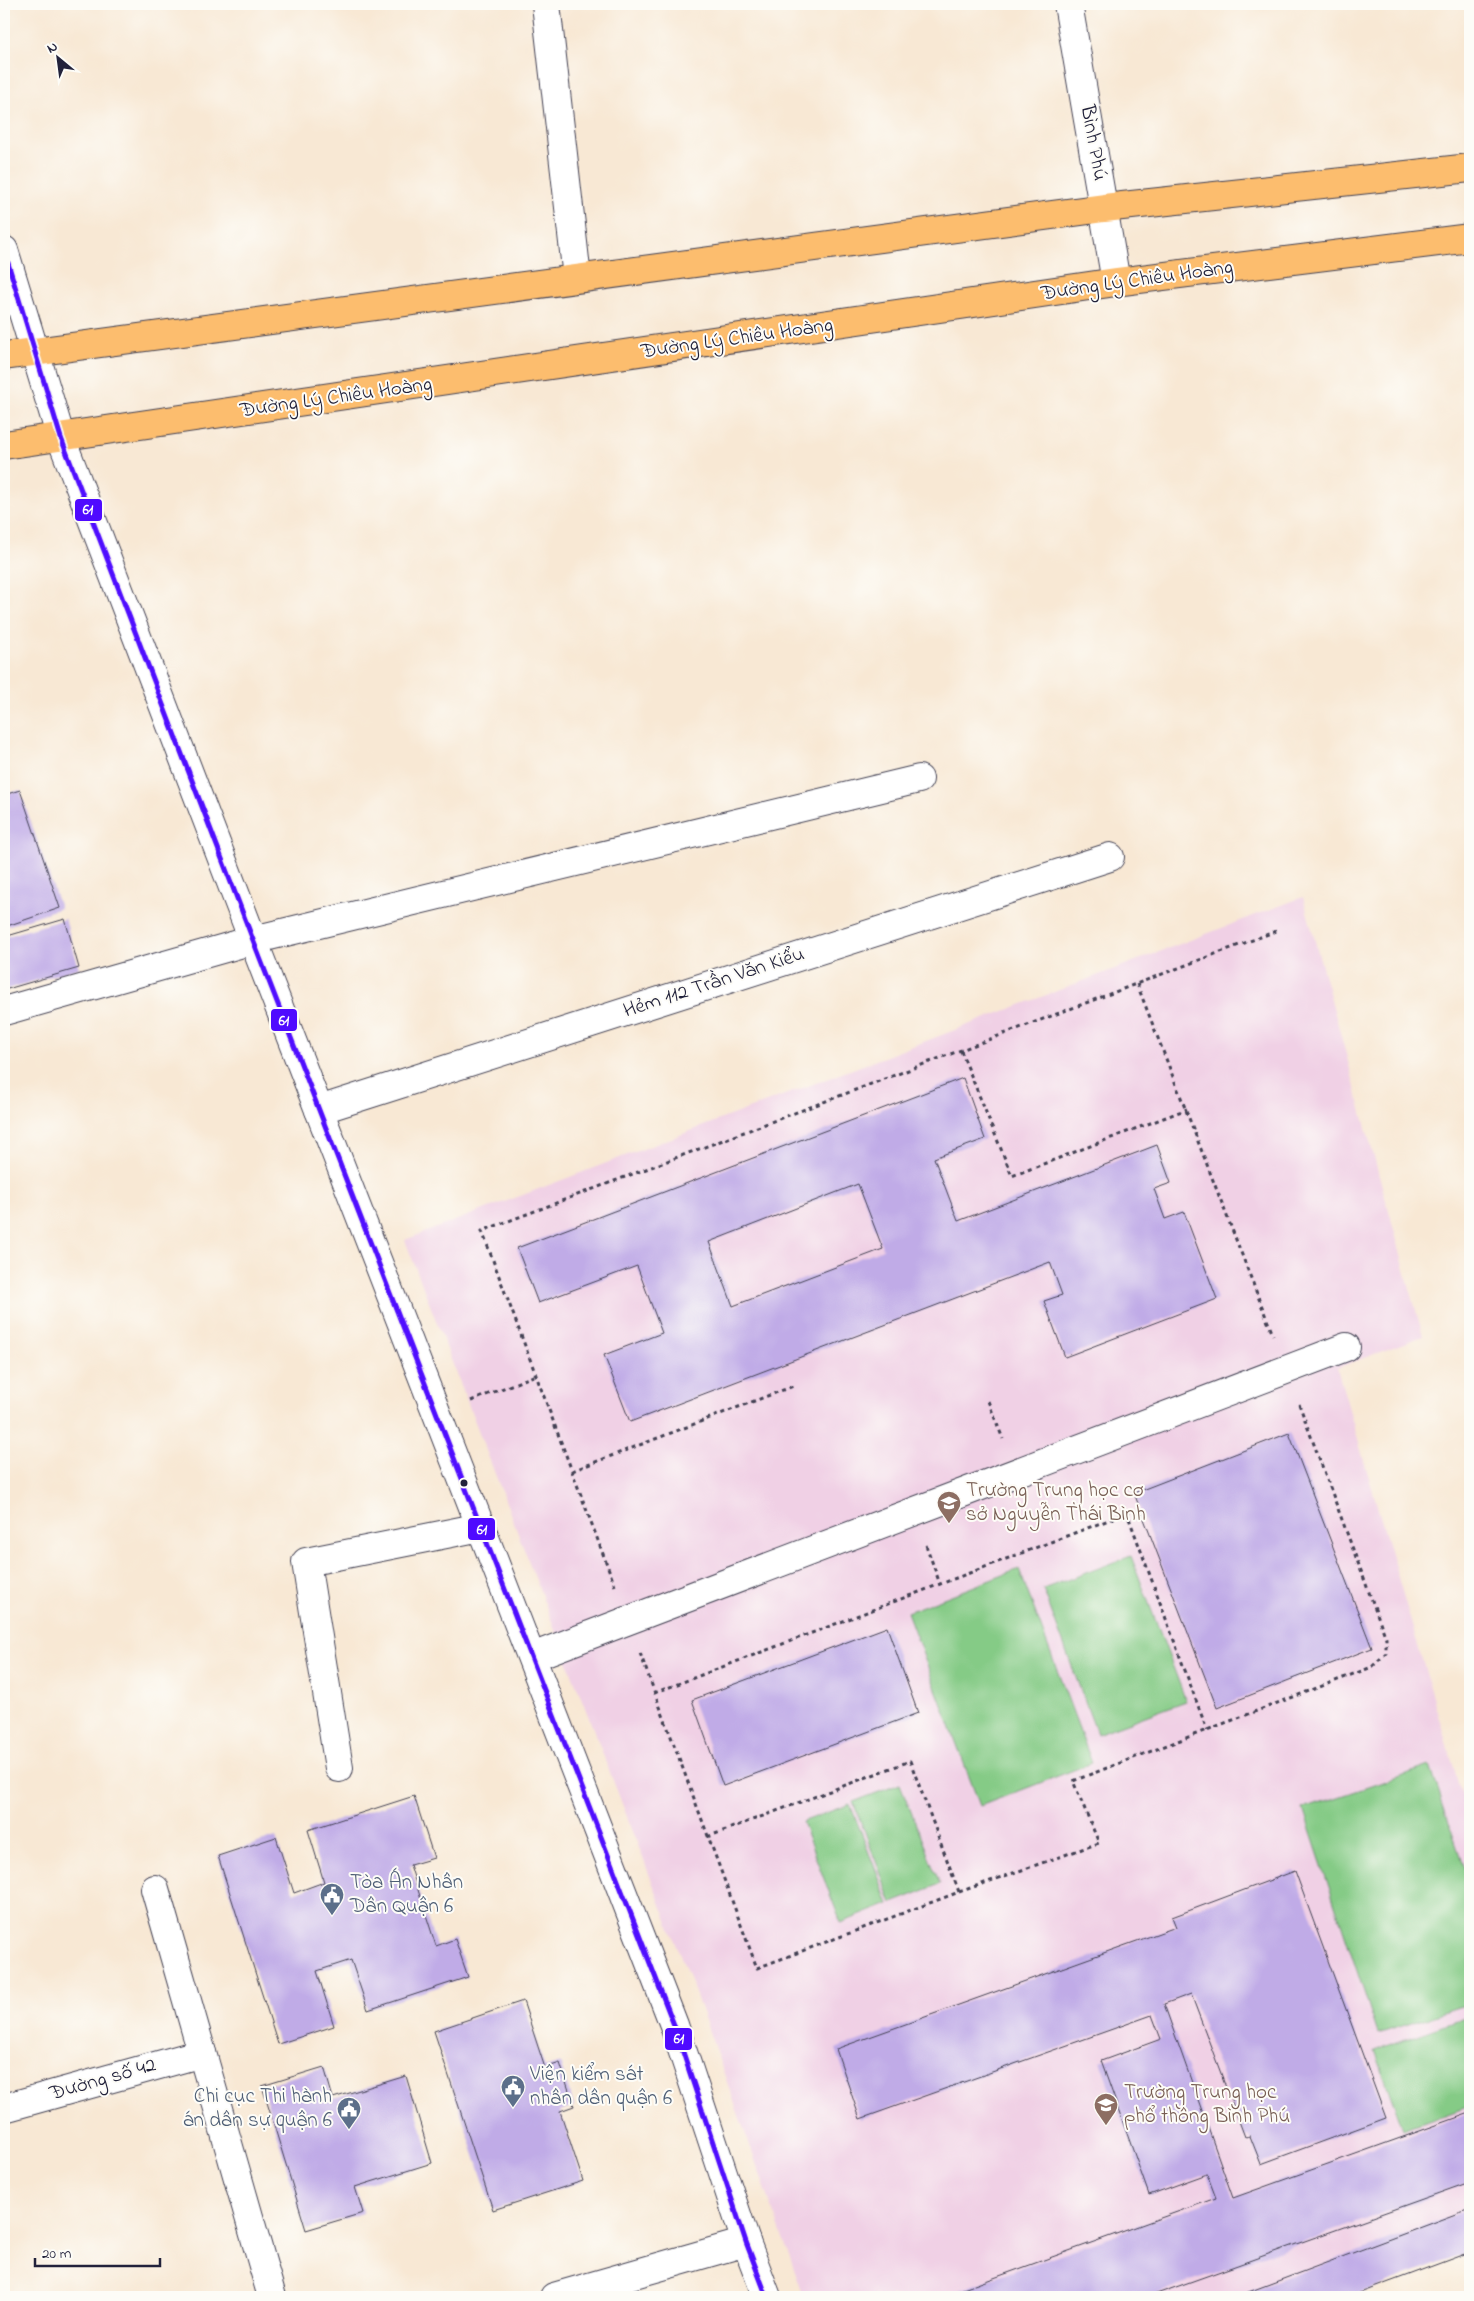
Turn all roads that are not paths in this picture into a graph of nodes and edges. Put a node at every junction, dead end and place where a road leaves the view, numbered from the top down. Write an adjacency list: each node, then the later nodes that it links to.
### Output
1 (546, 4): 7 (street)
2 (1068, 4): 4 (street, Bình Phú)
3 (1470, 168): 4 (main road)
4 (1104, 208): 7 (main road); 8 (street, Bình Phú)
5 (1470, 238): 8 (main road, Đường Lý Chiêu Hoàng)
6 (4, 250): 9 (street)
7 (577, 278): 9 (main road)
8 (1116, 282): 11 (main road, Đường Lý Chiêu Hoàng)
9 (34, 353): 10 (main road); 11 (street)
10 (4, 356)
11 (61, 438): 12 (main road, Đường Lý Chiêu Hoàng); 15 (street)
12 (4, 445)
13 (919, 779): 15 (street)
14 (1110, 857): 17 (street, Hẻm 112 Trần Văn Kiểu)
15 (253, 940): 16 (street); 17 (street)
16 (4, 1011)
17 (319, 1110): 19 (street)
18 (1346, 1347): 20 (street)
19 (481, 1527): 20 (street); 21 (street)
20 (532, 1657): 25 (street)
21 (339, 1768)
22 (155, 1889): 23 (street)
23 (202, 2053): 24 (street, Đường số 42); 26 (street)
24 (4, 2108)
25 (746, 2242): 27 (street); 28 (street)
26 (272, 2297)
27 (554, 2297)
28 (767, 2297)

